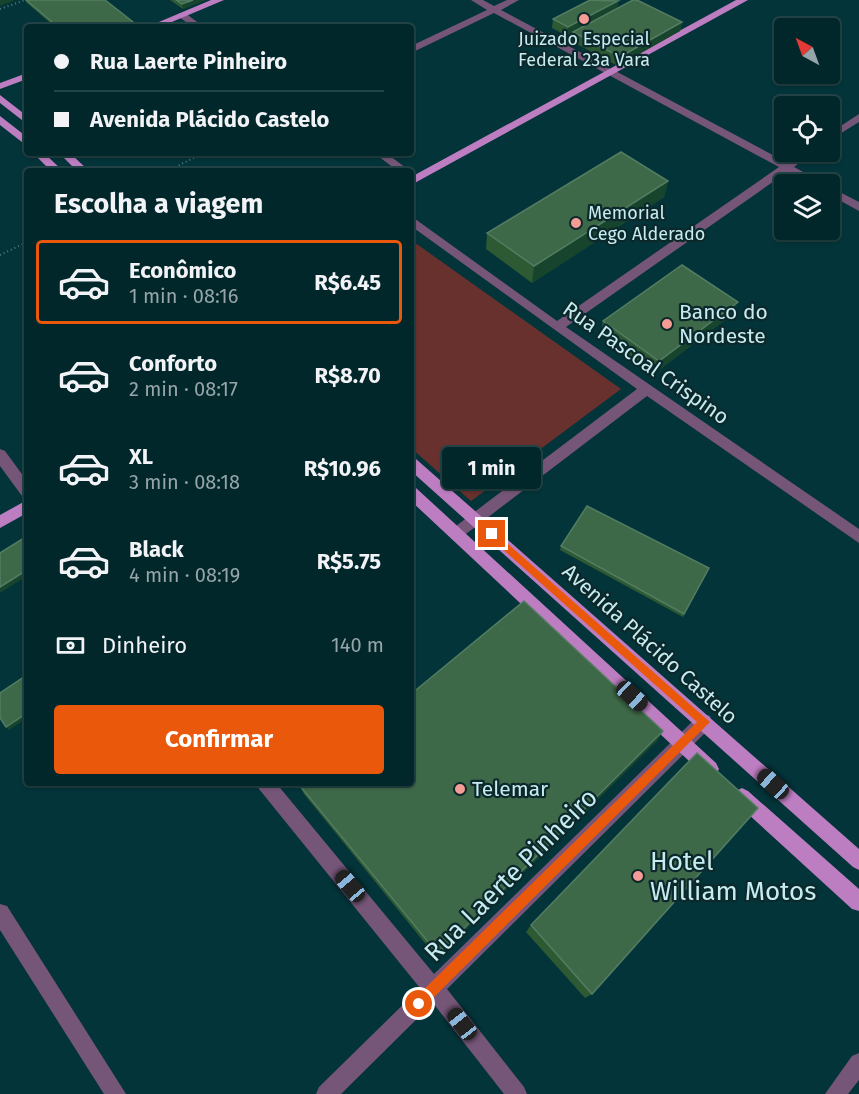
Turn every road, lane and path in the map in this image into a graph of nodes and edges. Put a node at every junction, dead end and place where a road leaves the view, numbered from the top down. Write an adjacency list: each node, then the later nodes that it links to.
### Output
1 (25, 0): 6 (path)
2 (219, 0): 8 (main road)
3 (476, 0): 7 (street)
4 (514, 0): 7 (street)
5 (742, 0): 12 (main road)
6 (0, 9)
7 (494, 10): 11 (street); 12 (street)
8 (182, 15): 9 (main road); 10 (street)
9 (160, 24)
10 (195, 24)
11 (414, 49)
12 (610, 73): 26 (street); 32 (main road)
13 (24, 77): 14 (main road)
14 (0, 86)
15 (0, 98): 17 (main road)
16 (859, 117): 19 (street)
17 (24, 118)
18 (0, 119): 20 (main road)
19 (840, 130)
20 (24, 140)
21 (41, 156): 27 (main road)
22 (67, 156): 28 (main road)
23 (197, 156): 29 (path)
24 (383, 156): 30 (street)
25 (793, 162): 26 (street)
26 (785, 167): 31 (street); 38 (street)
27 (55, 168)
28 (81, 168)
29 (174, 168)
30 (401, 168)
31 (799, 174)
32 (414, 178)
33 (840, 197): 34 (street)
34 (859, 207)
35 (414, 222): 38 (street, Rua Pascoal Crispino)
36 (24, 243): 37 (path)
37 (0, 255)
38 (557, 327): 39 (street, Rua Pascoal Crispino)
39 (647, 389): 45 (street); 48 (street, Rua Pascoal Crispino)
40 (0, 455): 42 (street)
41 (414, 466): 45 (main road, Avenida Plácido Castelo)
42 (24, 488)
43 (414, 495): 47 (main road)
44 (24, 508): 46 (main road)
45 (474, 519): 47 (street); 49 (main road, Avenida Plácido Castelo)
46 (0, 522)
47 (457, 533): 50 (main road)
48 (859, 537)
49 (704, 722): 50 (street, Rua Laerte Pinheiro); 52 (main road, Avenida Plácido Castelo)
50 (682, 744): 53 (main road); 55 (street, Rua Laerte Pinheiro)
51 (267, 786): 55 (street)
52 (859, 861)
53 (859, 902)
54 (0, 914): 57 (street)
55 (434, 989): 58 (street, Rua Laerte Pinheiro); 59 (street)
56 (859, 1063): 60 (street)
57 (116, 1094)
58 (326, 1094)
59 (517, 1094)
60 (836, 1094)

